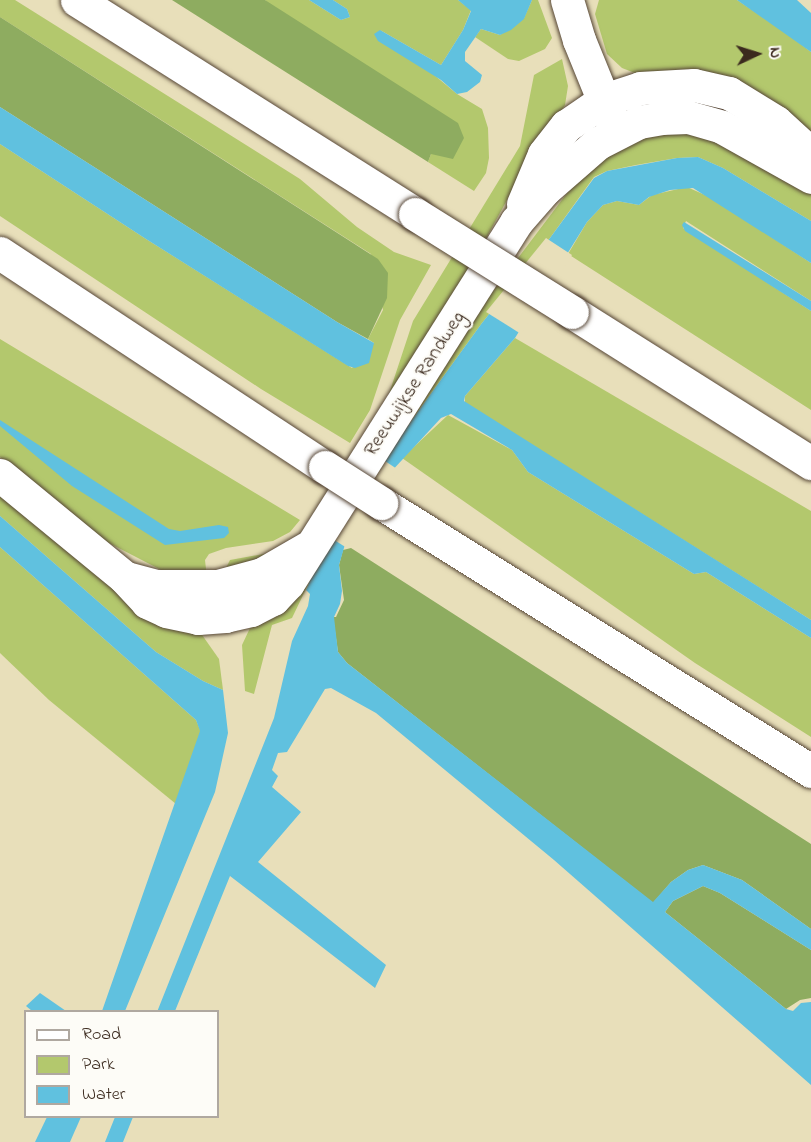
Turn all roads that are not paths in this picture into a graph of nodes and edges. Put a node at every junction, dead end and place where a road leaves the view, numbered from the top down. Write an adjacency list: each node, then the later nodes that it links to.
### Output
1 (77, 0): 9 (main road, bridge)
2 (567, 0): 3 (main road)
3 (603, 100): 4 (main road); 5 (main road, Reeuwijkse Randweg); 7 (main road, Reeuwijkse Randweg)
4 (616, 131): 6 (main road, Reeuwijkse Randweg); 7 (main road, Reeuwijkse Randweg)
5 (811, 154)
6 (811, 177)
7 (516, 222): 10 (main road, Reeuwijkse Randweg)
8 (0, 253): 11 (main road, bridge)
9 (811, 463)
10 (0, 475)
11 (811, 771)

